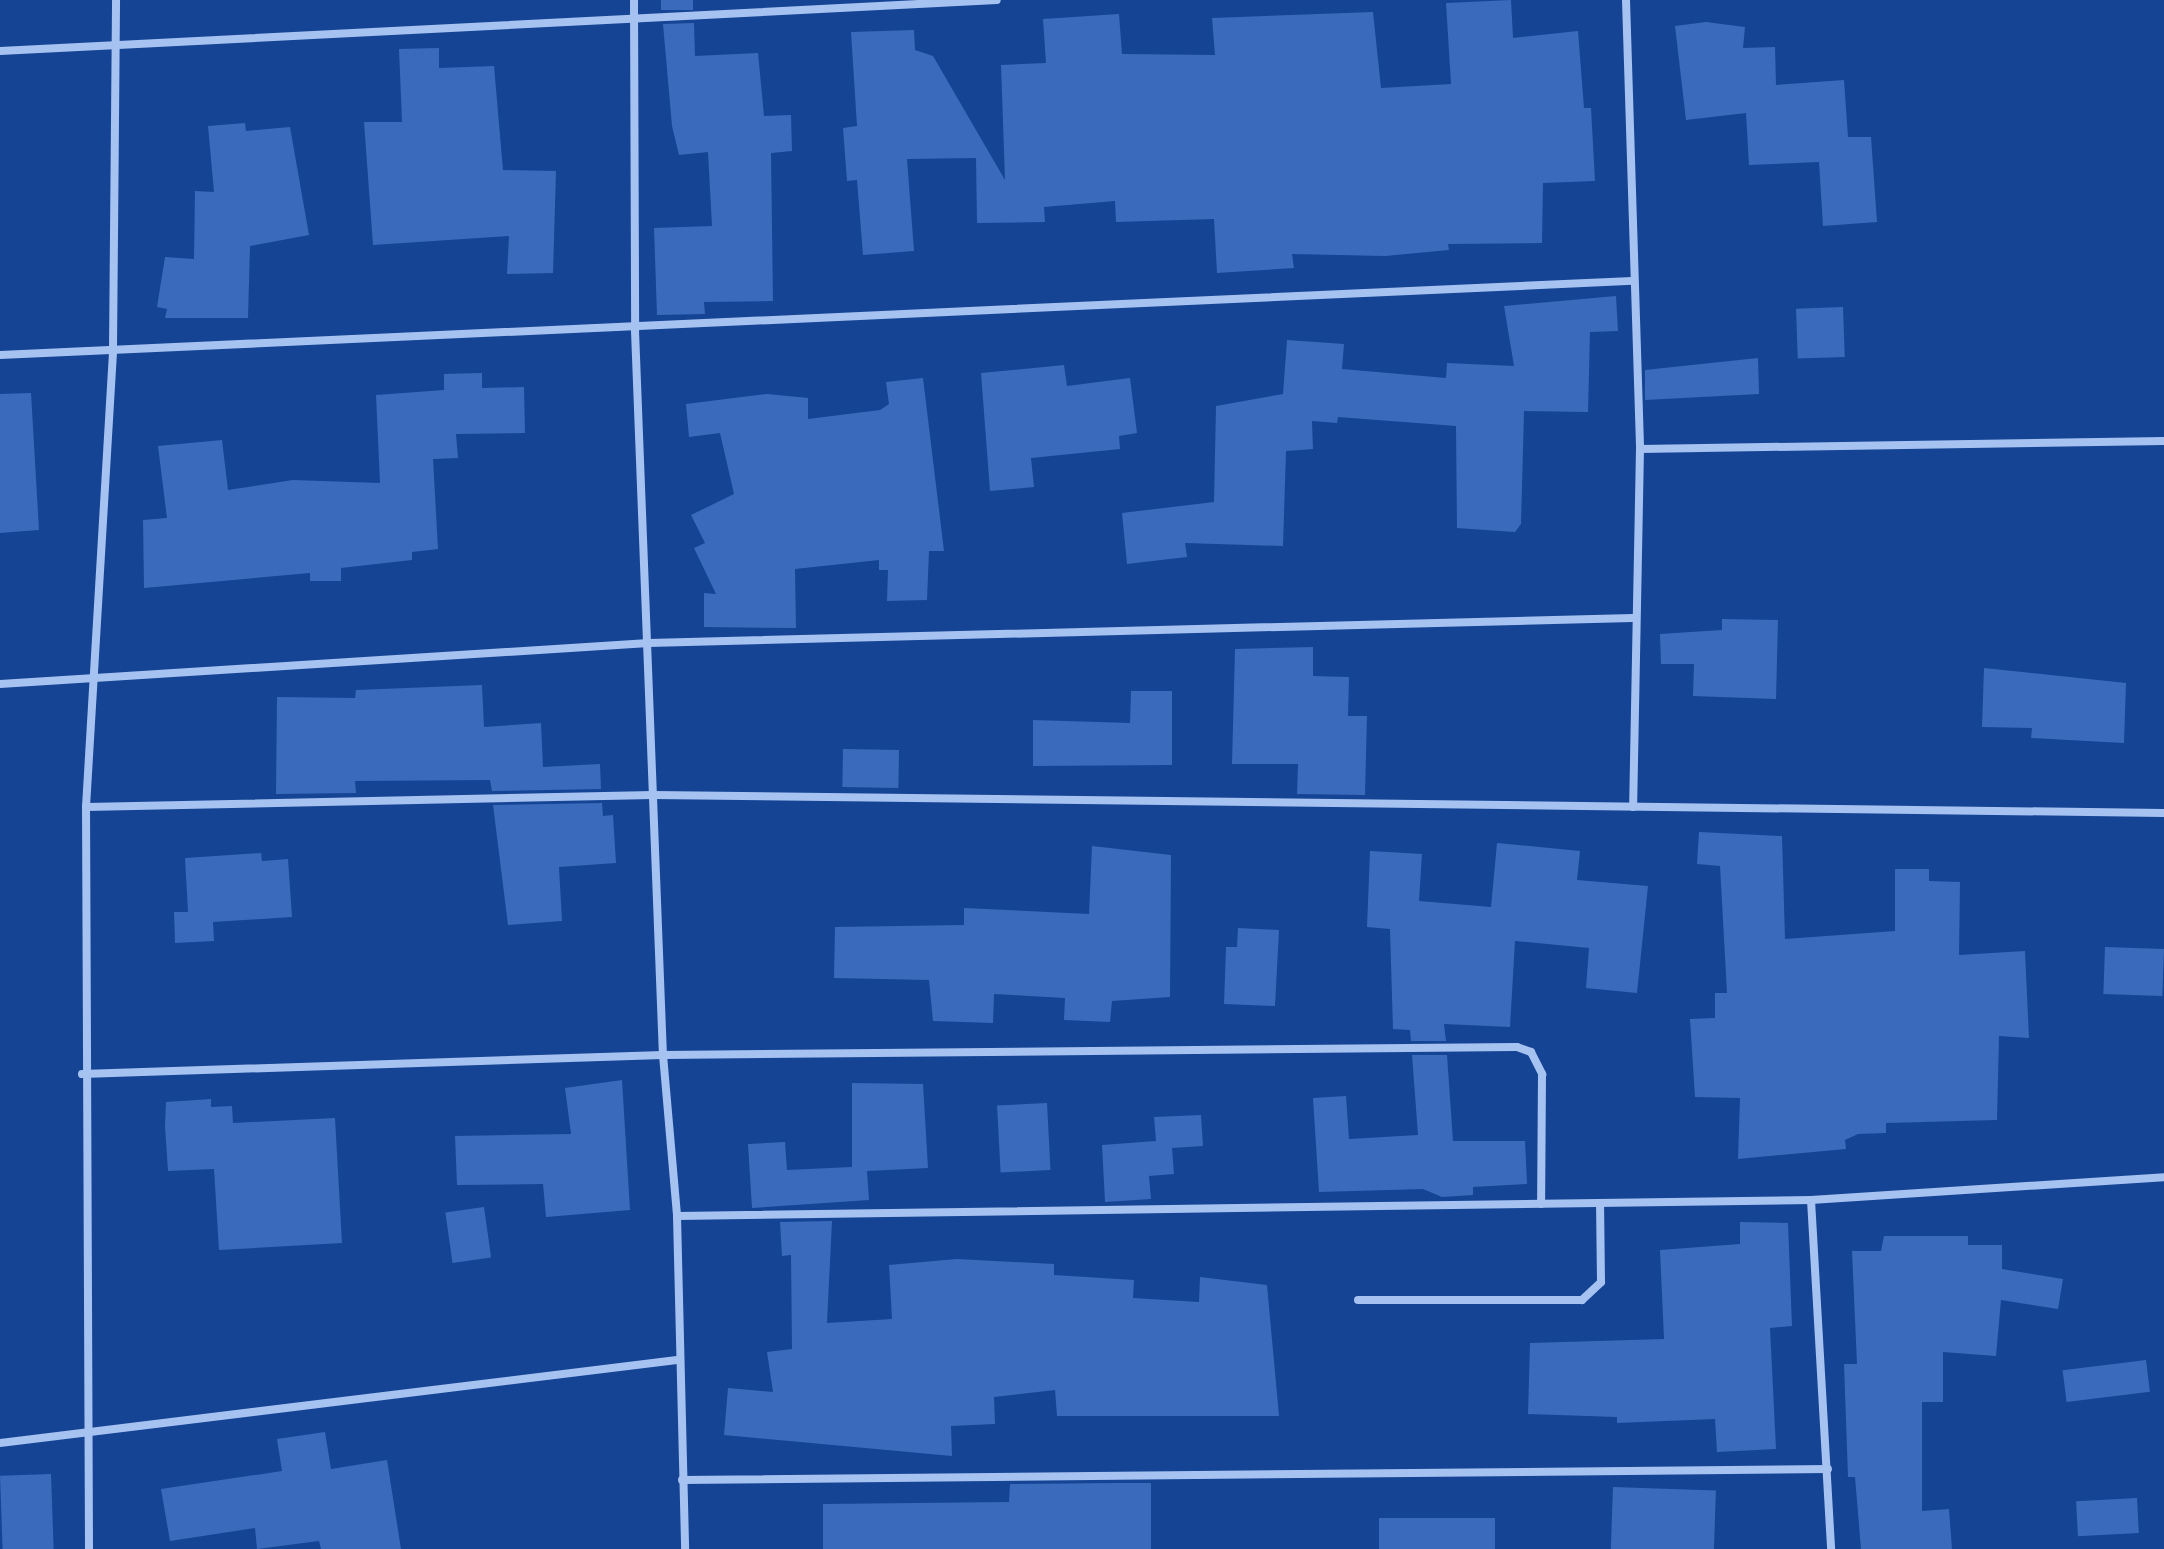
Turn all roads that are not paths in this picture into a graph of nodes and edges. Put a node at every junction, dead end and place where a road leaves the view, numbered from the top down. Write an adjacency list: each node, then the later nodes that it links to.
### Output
1 (116, 0): 7 (street)
2 (634, 0): 6 (street)
3 (997, 0): 5 (street)
4 (1626, 0): 9 (street)
5 (933, 2): 6 (street)
6 (635, 18): 7 (street); 10 (street)
7 (117, 47): 8 (street); 11 (street)
8 (0, 51)
9 (1632, 281): 10 (street); 14 (street)
10 (635, 331): 11 (street); 16 (street)
11 (113, 349): 12 (street); 17 (street)
12 (0, 355)
13 (2164, 441): 14 (street)
14 (1640, 449): 15 (street)
15 (1633, 618): 16 (street); 21 (street)
16 (649, 643): 17 (street); 19 (street)
17 (98, 683): 18 (street); 20 (street)
18 (0, 684)
19 (653, 795): 20 (street); 21 (street); 23 (street)
20 (86, 807): 24 (street)
21 (1633, 807): 22 (street)
22 (2164, 813)
23 (663, 1055): 24 (street); 27 (street); 29 (street)
24 (82, 1074): 32 (street)
25 (2164, 1177): 26 (street)
26 (1811, 1200): 28 (street); 34 (street)
27 (1541, 1204): 28 (street); 29 (street)
28 (1600, 1205): 30 (street)
29 (677, 1216): 31 (street)
30 (1358, 1300)
31 (677, 1360): 32 (street); 35 (street)
32 (87, 1429): 33 (street); 36 (street)
33 (0, 1443)
34 (1828, 1469): 35 (street); 38 (street)
35 (682, 1480): 37 (street)
36 (89, 1549)
37 (685, 1549)
38 (1831, 1549)

